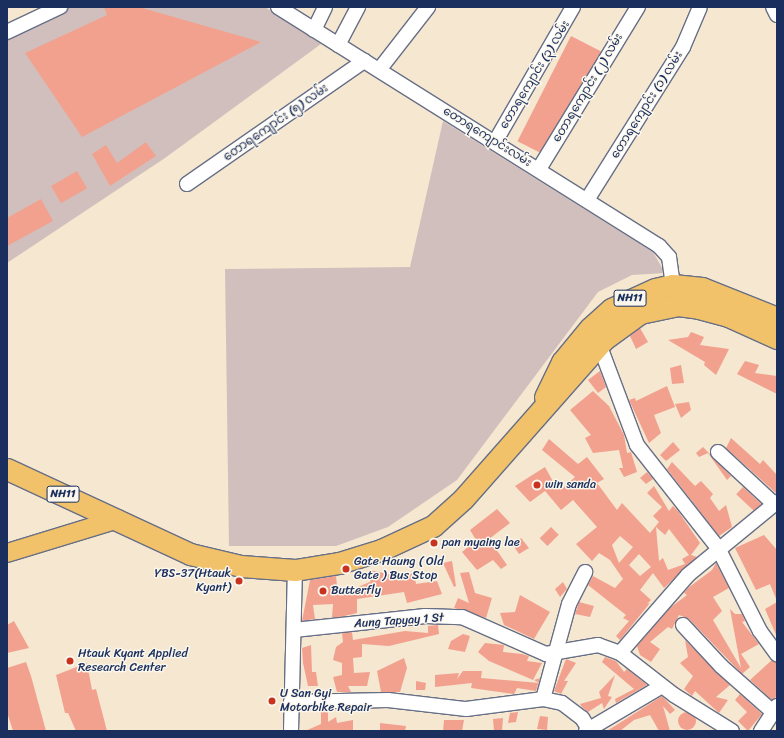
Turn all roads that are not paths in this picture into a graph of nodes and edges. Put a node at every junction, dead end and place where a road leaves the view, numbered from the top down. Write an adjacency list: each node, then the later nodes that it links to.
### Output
1 (60, 7): 12 (street)
2 (278, 7): 11 (street, တောရကျောင်းလမ်း)
3 (325, 7): 11 (street)
4 (358, 7): 13 (street)
5 (428, 7): 15 (street)
6 (573, 7): 16 (street, တောရကျောင်း (၃) လမ်း)
7 (638, 7): 17 (street, တောရကျောင်း (၂) လမ်း)
8 (700, 7): 19 (street, တောရကျောင်း (၁) လမ်း)
9 (773, 7): 10 (street)
10 (777, 15)
11 (314, 30): 13 (street, တောရကျောင်းလမ်း)
12 (7, 32)
13 (338, 45): 14 (street, တောရကျောင်းလမ်း)
14 (364, 61): 15 (street, တောရကျောင်းလမ်း); 18 (street, တောရကျောင်း (၅) လမ်း)
15 (379, 70): 16 (street, တောရကျောင်းလမ်း)
16 (495, 142): 17 (street, တောရကျောင်းလမ်း)
17 (539, 169): 19 (street, တောရကျောင်းလမ်း)
18 (187, 184)
19 (587, 200): 20 (street, တောရကျောင်းလမ်း)
20 (673, 285): 21 (highway, NH11); 24 (highway, NH11)
21 (777, 318)
22 (777, 338): 23 (highway, NH11)
23 (599, 344): 24 (highway, NH11); 29 (street)
24 (534, 417): 31 (highway, NH11)
25 (718, 452): 27 (street)
26 (7, 469): 28 (highway, NH11)
27 (776, 503): 29 (street)
28 (118, 519): 30 (main road); 31 (highway, NH11)
29 (718, 548): 36 (street); 37 (street)
30 (7, 553)
31 (295, 570): 34 (street)
32 (585, 572): 35 (street)
33 (683, 625): 41 (street)
34 (294, 630): 35 (street, Aung Tapyay 1 St); 40 (street)
35 (556, 652): 36 (street, Aung Tapyay 1 St); 39 (street)
36 (620, 653): 38 (street, Aung Tapyay 1 St)
37 (777, 654)
38 (662, 686): 42 (street); 44 (street, Aung Tapyay 1 St)
39 (543, 699): 40 (street); 42 (street)
40 (291, 702): 43 (street)
41 (775, 709): 45 (street)
42 (588, 730)
43 (291, 731)
44 (732, 731)
45 (761, 731)

